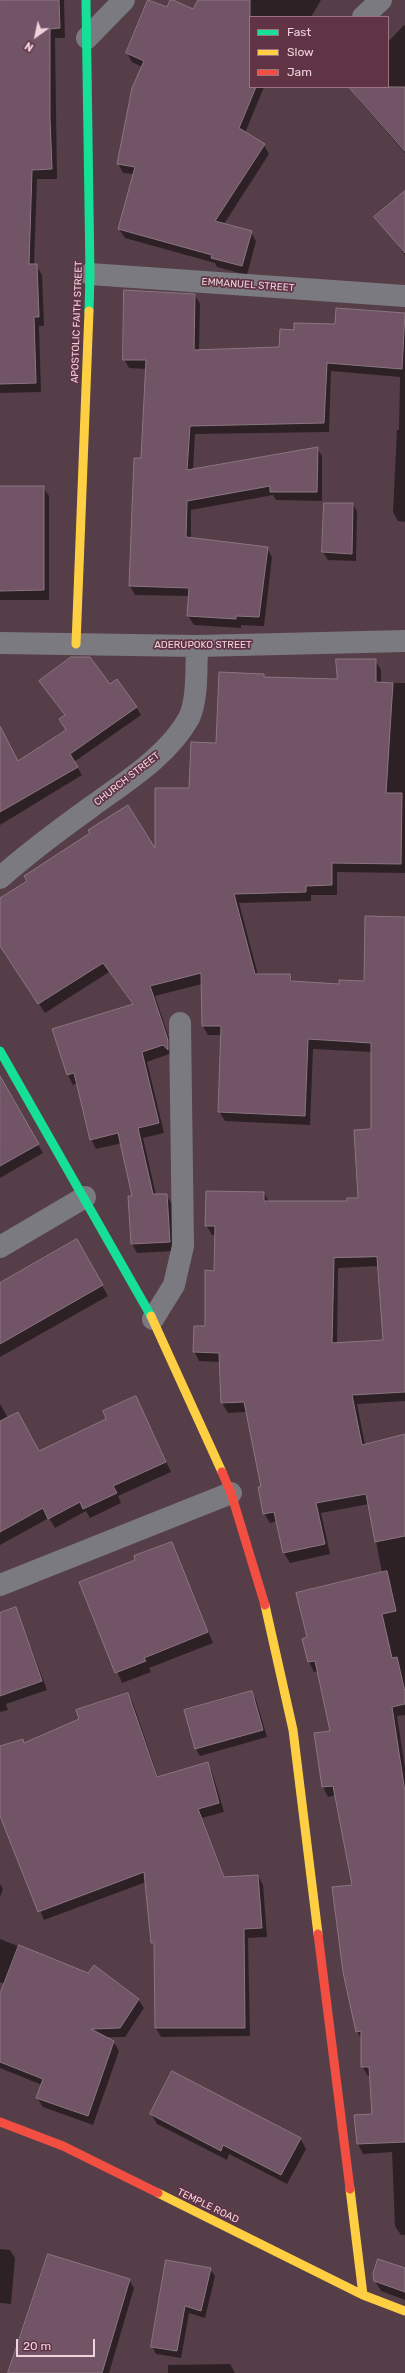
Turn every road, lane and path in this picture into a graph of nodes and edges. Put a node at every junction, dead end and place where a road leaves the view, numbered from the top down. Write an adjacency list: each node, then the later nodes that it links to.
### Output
1 (86, 0): 5 (street, APOSTOLIC FAITH STREET)
2 (124, 0): 5 (street)
3 (381, 0): 4 (street)
4 (364, 16)
5 (87, 38): 6 (street, APOSTOLIC FAITH STREET)
6 (90, 274): 7 (street, EMMANUEL STREET); 10 (street, APOSTOLIC FAITH STREET)
7 (405, 296)
8 (405, 641): 11 (street, ADERUPOKO STREET)
9 (0, 643): 10 (street, ADERUPOKO STREET)
10 (76, 644): 11 (street, ADERUPOKO STREET)
11 (196, 646): 12 (street, CHURCH STREET)
12 (0, 878)
13 (180, 1023): 17 (street)
14 (0, 1051): 15 (street)
15 (85, 1197): 16 (street); 17 (street)
16 (0, 1247)
17 (153, 1319): 18 (street)
18 (231, 1494): 19 (street); 21 (street)
19 (0, 1585)
20 (0, 2122): 21 (street, TEMPLE ROAD)
21 (363, 2295): 22 (street, TEMPLE ROAD)
22 (405, 2311)

